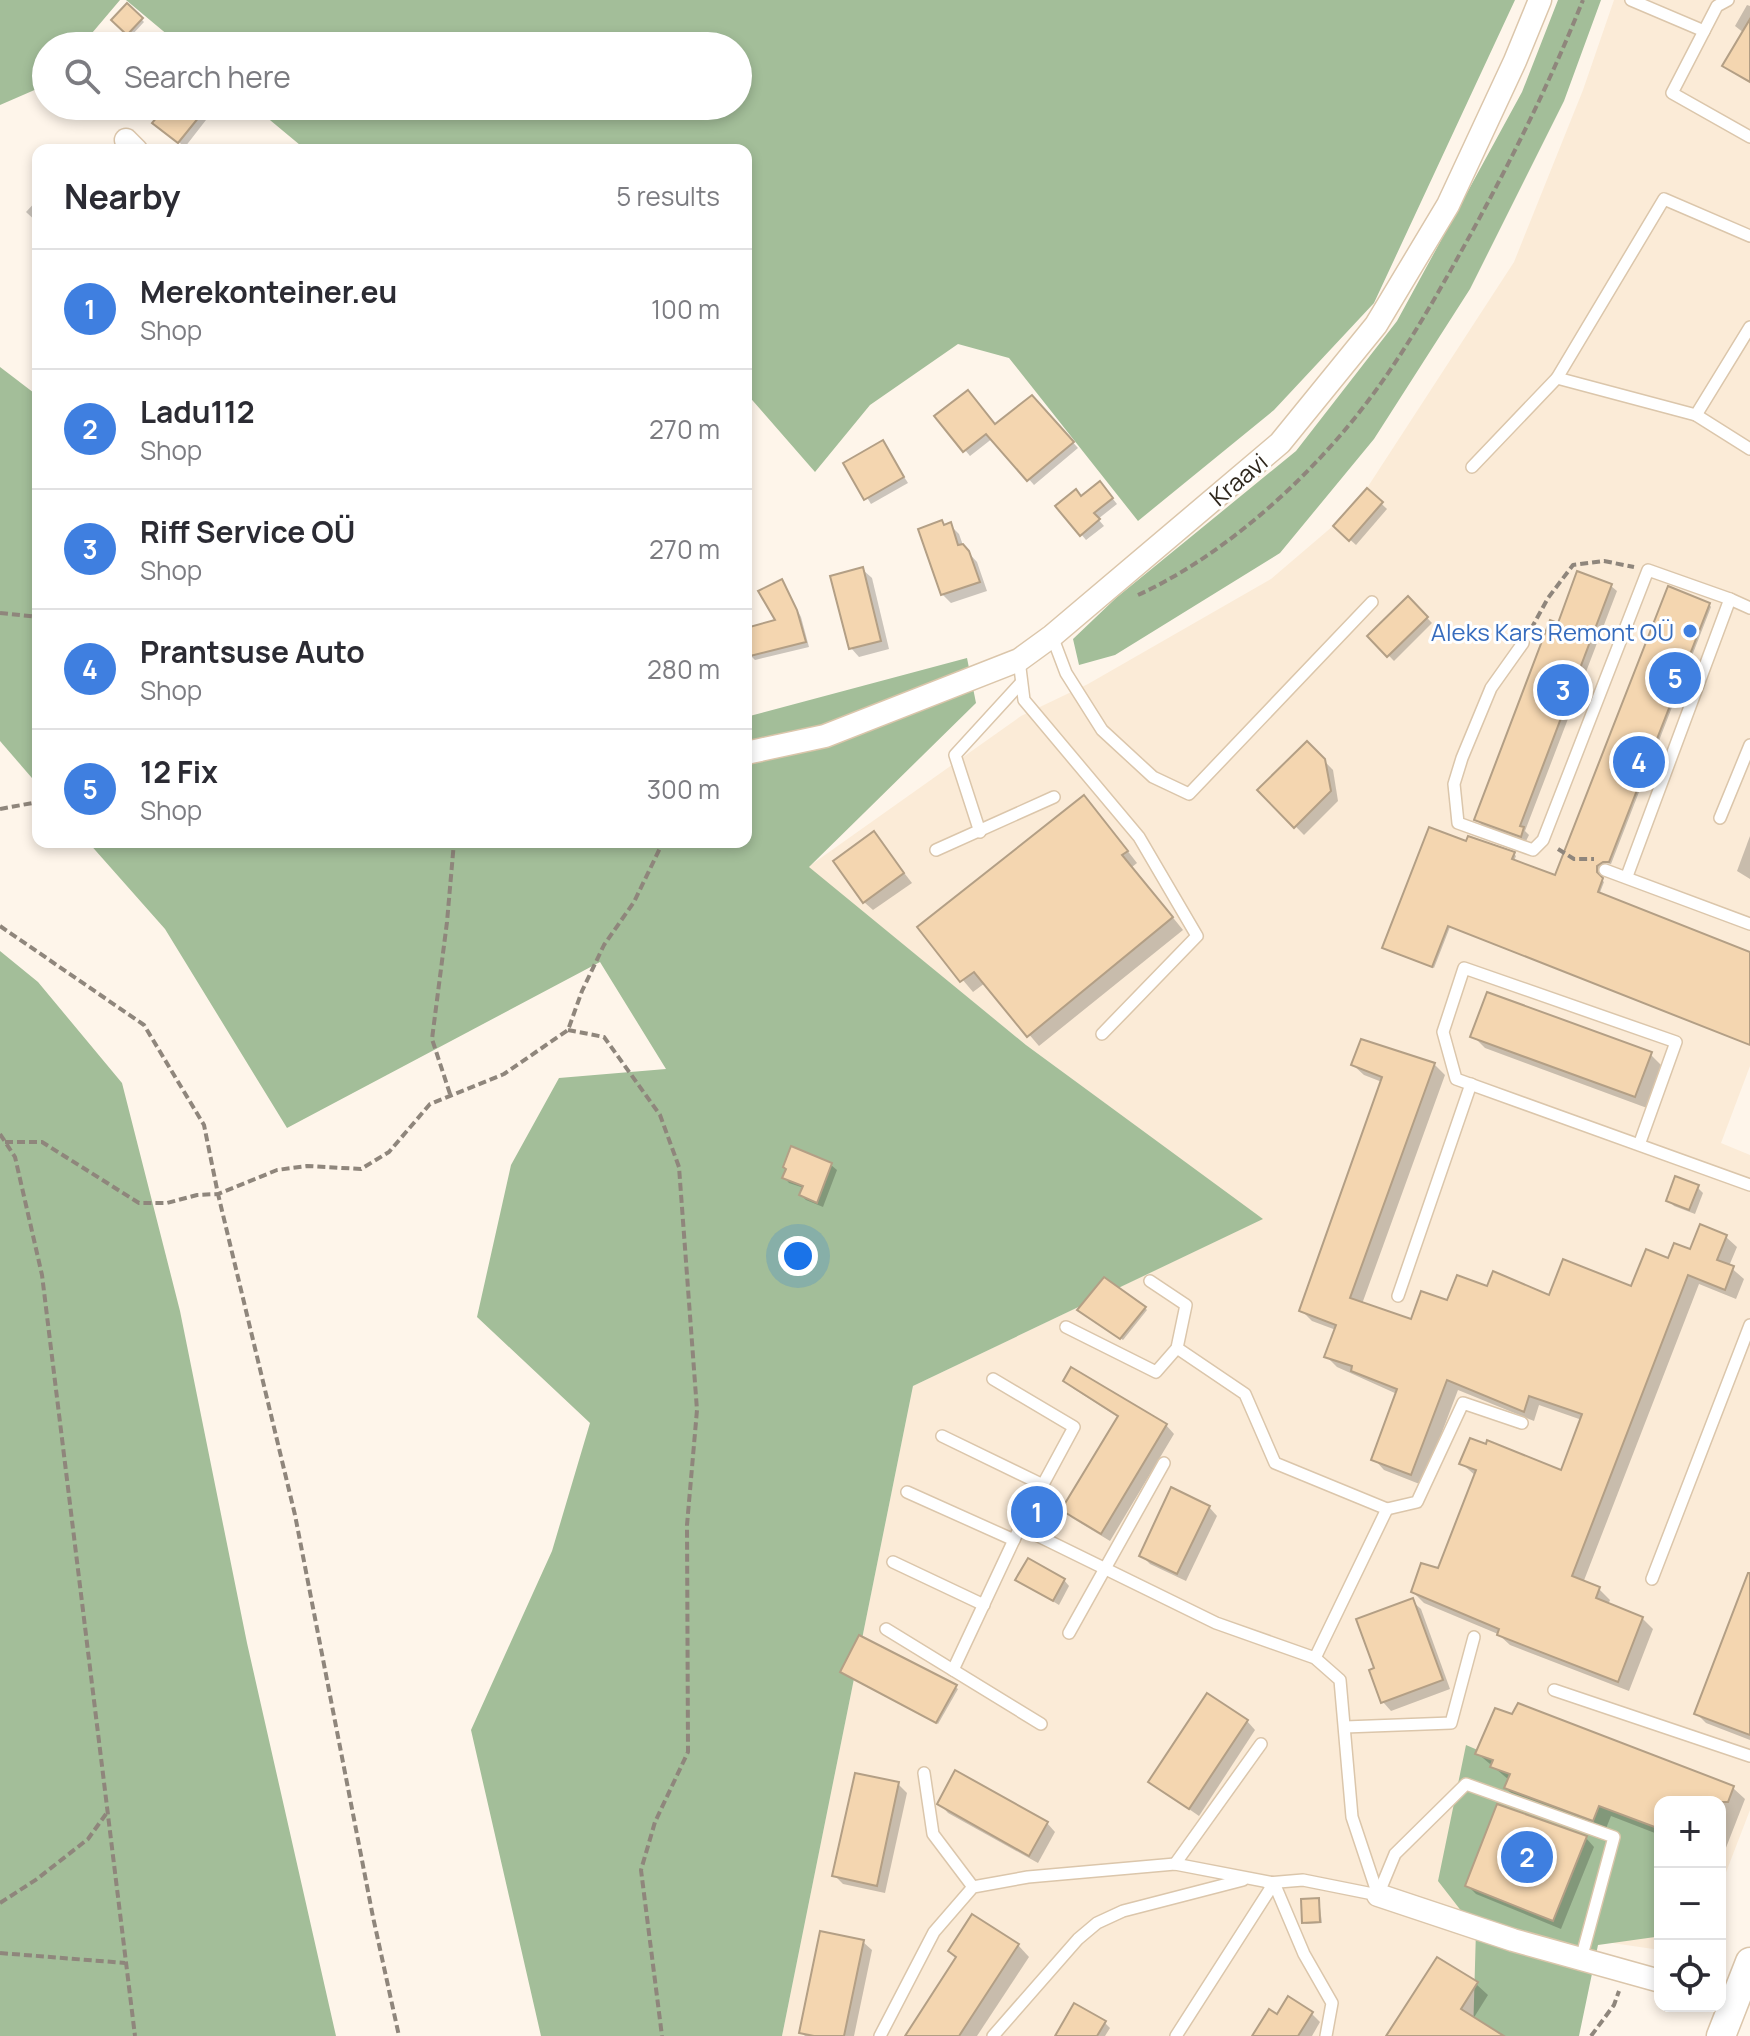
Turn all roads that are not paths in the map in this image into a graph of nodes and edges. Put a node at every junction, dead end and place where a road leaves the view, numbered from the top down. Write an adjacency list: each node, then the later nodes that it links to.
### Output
1 (1540, 0): 15 (street, Kraavi)
2 (1631, 0): 4 (lane)
3 (1728, 0): 4 (lane)
4 (1704, 31): 5 (lane)
5 (1750, 137)
6 (1750, 236): 8 (lane)
7 (1750, 327): 9 (lane)
8 (1557, 378): 9 (lane); 11 (lane)
9 (1696, 415): 10 (lane)
10 (1750, 449)
11 (1472, 467)
12 (1730, 599): 14 (lane); 16 (lane); 26 (lane)
13 (1372, 602): 15 (lane)
14 (1750, 608)
15 (1052, 636): 17 (street, Kraavi)
16 (1523, 643)
17 (1019, 660): 18 (lane); 20 (street, Kraavi)
18 (1020, 684): 23 (lane); 28 (lane)
19 (1750, 745): 22 (lane)
20 (752, 752)
21 (1054, 797): 23 (lane)
22 (1720, 818)
23 (980, 832): 24 (lane)
24 (936, 850)
25 (1605, 870): 26 (lane)
26 (1627, 876): 27 (lane)
27 (1750, 924)
28 (1102, 1034)
29 (1471, 1084): 30 (lane); 30 (lane); 33 (lane)
30 (1639, 1145): 31 (lane)
31 (1750, 1185)
32 (1150, 1281): 36 (lane)
33 (1398, 1296)
34 (1750, 1325): 48 (lane)
35 (1066, 1327): 36 (lane)
36 (1177, 1348): 43 (lane)
37 (993, 1379): 41 (lane)
38 (1522, 1423): 43 (lane)
39 (942, 1436): 41 (lane)
40 (1164, 1463): 47 (lane)
41 (1043, 1485): 44 (lane)
42 (907, 1492): 45 (lane)
43 (1387, 1509): 53 (lane)
44 (1020, 1527): 45 (lane); 47 (lane)
45 (1014, 1540): 49 (lane)
46 (893, 1562): 49 (lane)
47 (1104, 1566): 51 (lane); 53 (lane)
48 (1652, 1579)
49 (984, 1605): 54 (lane)
50 (886, 1629): 54 (lane)
51 (1069, 1633)
52 (1474, 1637): 57 (lane)
53 (1315, 1658): 57 (lane)
54 (953, 1670): 56 (lane)
55 (1554, 1690): 59 (lane)
56 (1041, 1724)
57 (1345, 1727): 64 (lane)
58 (1261, 1744): 61 (lane)
59 (1750, 1756)
60 (924, 1773): 63 (lane)
61 (1175, 1864): 62 (lane); 63 (lane)
62 (1274, 1883): 64 (lane); 70 (lane); 71 (lane); 72 (lane)
63 (973, 1887): 69 (lane)
64 (1378, 1895): 65 (street); 65 (lane)
65 (1581, 1959): 67 (street)
66 (1750, 1962): 68 (street)
67 (1654, 1979)
68 (1727, 2000): 73 (street)
69 (880, 2036)
70 (993, 2036)
71 (1176, 2036)
72 (1326, 2036)
73 (1721, 2036)

